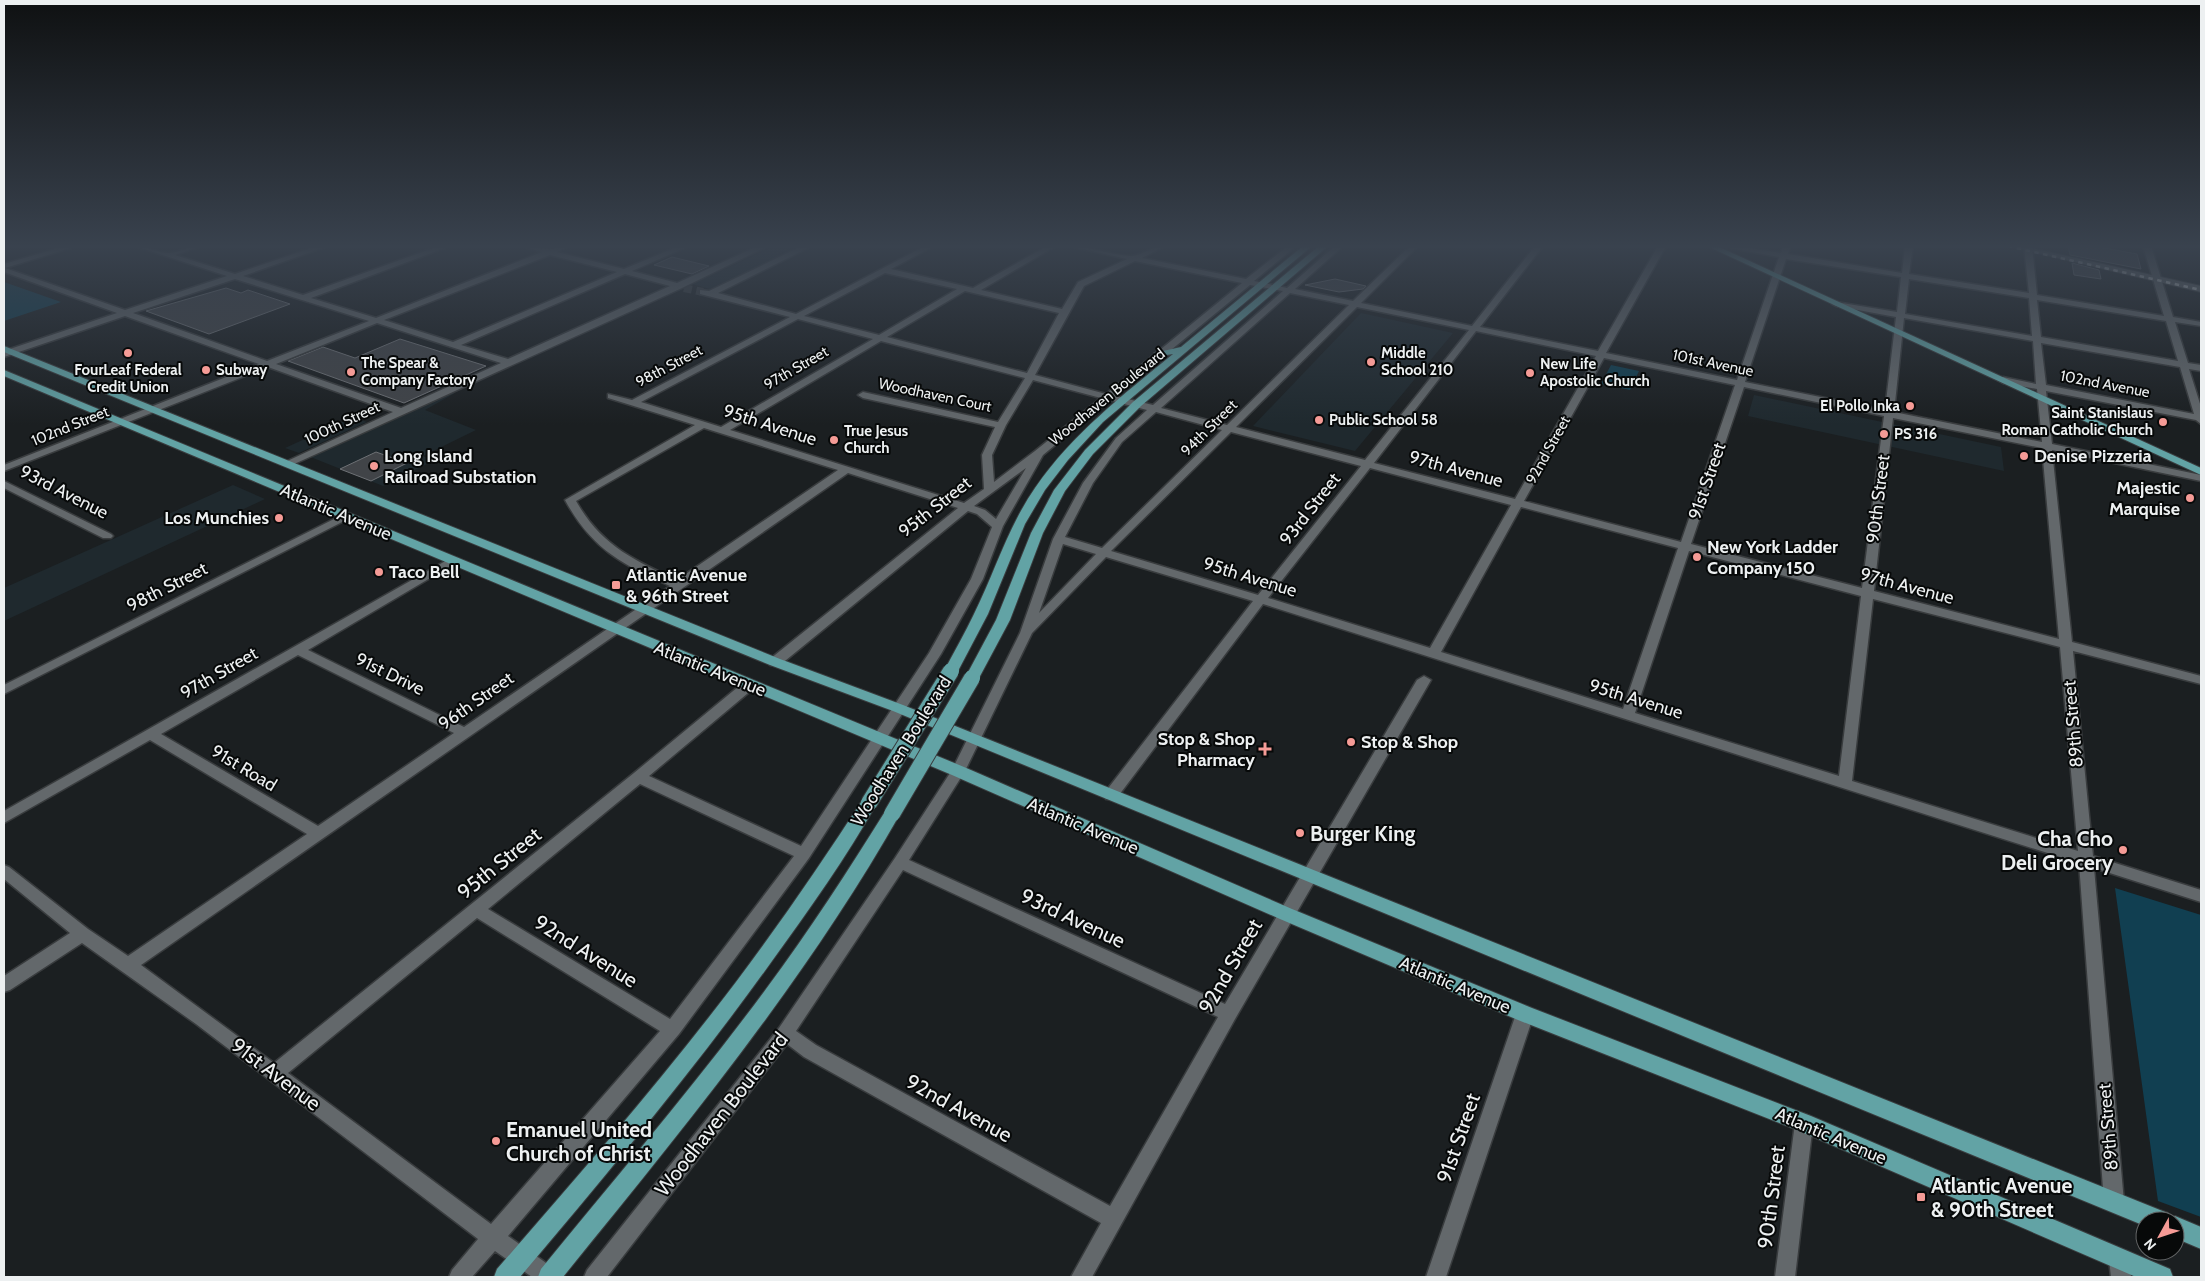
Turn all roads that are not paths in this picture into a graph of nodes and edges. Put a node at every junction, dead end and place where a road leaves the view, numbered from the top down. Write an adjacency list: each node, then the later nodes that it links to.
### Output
1 (103, 306): 28 (street)
2 (145, 306): 28 (street)
3 (329, 306): 32 (street)
4 (412, 306): 32 (street, 102nd Street)
5 (545, 306): 38 (street)
6 (637, 306): 43 (street, 100th Street)
7 (757, 306): 30 (street, 97th Avenue)
8 (817, 306): 30 (street, 98th Street)
9 (933, 306): 36 (street, 97th Street)
10 (1037, 306): 27 (street)
11 (1068, 306): 27 (street, 95th Street)
12 (1218, 306): 42 (street, Woodhaven Boulevard)
13 (1236, 306): 39 (main road, Woodhaven Boulevard)
14 (1254, 306): 56 (main road, Woodhaven Boulevard)
15 (1270, 306): 57 (street)
16 (1354, 306): 65 (street, 94th Street)
17 (1365, 306): 34 (street, 101st Avenue)
18 (1491, 306): 34 (street, 93rd Street)
19 (1629, 306): 41 (street, 92nd Street)
20 (1767, 306): 49 (street, 91st Street)
21 (1840, 306): 35 (main road)
22 (1846, 306): 29 (street)
23 (1901, 306): 29 (street, 90th Street)
24 (2033, 306): 37 (street, 89th Street)
25 (2090, 306): 31 (street)
26 (2165, 306): 31 (street)
27 (1064, 312): 48 (street, 95th Street)
28 (123, 313): 40 (street); 44 (street)
29 (1900, 315): 35 (street, 90th Street); 37 (street)
30 (798, 316): 36 (street, 97th Avenue); 55 (street, 98th Street)
31 (2169, 319): 33 (street); 45 (street)
32 (376, 320): 38 (street); 44 (street, 102nd Street)
33 (2201, 324)
34 (1474, 328): 41 (street, 101st Avenue); 70 (street, 93rd Street)
35 (1898, 333): 50 (main road); 60 (street, 90th Street)
36 (880, 338): 48 (street, 97th Avenue); 66 (street, 97th Street)
37 (2036, 340): 45 (street); 50 (street, 89th Street)
38 (453, 345): 43 (street)
39 (1186, 347): 42 (main road); 54 (main road, Woodhaven Boulevard)
40 (6, 351): 58 (main road, Atlantic Avenue)
41 (1602, 354): 49 (street, 101st Avenue); 77 (street, 92nd Street)
42 (1157, 355): 53 (street, Woodhaven Boulevard)
43 (508, 362): 59 (street, 100th Street)
44 (266, 364): 58 (street, 102nd Street); 59 (street)
45 (2183, 365): 46 (street); 61 (street)
46 (2201, 368)
47 (4, 372): 62 (main road, Atlantic Avenue)
48 (1030, 377): 53 (street, 97th Avenue); 64 (street, 95th Street)
49 (1740, 383): 60 (street, 101st Avenue); 83 (street, 91st Street)
50 (2041, 393): 61 (street, 102nd Avenue); 67 (street, 89th Street); 73 (main road)
51 (863, 394): 64 (street, Woodhaven Court)
52 (611, 396): 55 (street, 95th Avenue)
53 (1106, 396): 54 (street, 97th Avenue); 68 (street, Woodhaven Boulevard)
54 (1122, 400): 56 (street, 97th Avenue); 135 (main road, Woodhaven Boulevard, bridge)
55 (635, 402): 63 (street, 95th Avenue)
56 (1138, 404): 57 (street, 97th Avenue); 139 (main road, Woodhaven Boulevard, bridge)
57 (1153, 409): 65 (street, 97th Avenue); 82 (street)
58 (152, 410): 62 (street, 102nd Street); 69 (main road, Atlantic Avenue)
59 (400, 411): 69 (street, 100th Street)
60 (1888, 413): 67 (street, 101st Avenue); 87 (street, 90th Street)
61 (2201, 419)
62 (120, 422): 71 (street, 102nd Street); 79 (main road, Atlantic Avenue)
63 (704, 424): 66 (street, 95th Avenue); 86 (street)
64 (1001, 425): 76 (street, 95th Street)
65 (1230, 428): 70 (street, 97th Avenue); 84 (street, 94th Street)
66 (723, 430): 72 (street, 95th Avenue)
67 (2046, 446): 74 (street, 101st Avenue); 92 (street, 89th Street)
68 (1039, 453): 76 (street, Woodhaven Boulevard); 80 (street, Woodhaven Boulevard)
69 (288, 463): 89 (main road, Atlantic Avenue)
70 (1367, 464): 77 (street, 97th Avenue); 88 (street, 93rd Street)
71 (4, 468)
72 (848, 469): 78 (street, 95th Avenue); 86 (street, 96th Street)
73 (2201, 472)
74 (2201, 478)
75 (4, 484): 81 (street, 93rd Avenue)
76 (989, 490): 78 (street, 95th Street)
77 (1518, 503): 83 (street, 97th Avenue); 94 (street, 92nd Street)
78 (966, 507): 80 (street, 95th Avenue); 95 (street, 95th Street)
79 (346, 516): 85 (main road, Atlantic Avenue); 99 (street, 98th Street)
80 (998, 526): 100 (street, Woodhaven Boulevard)
81 (107, 536)
82 (1059, 539): 84 (street, 95th Avenue); 91 (street)
83 (1684, 546): 87 (street, 97th Avenue); 101 (street, 91st Street)
84 (1106, 551): 88 (street, 95th Avenue); 91 (street, 94th Street)
85 (453, 561): 90 (main road, Atlantic Avenue); 93 (street, 97th Street)
86 (678, 585): 89 (street, 96th Street)
87 (1866, 594): 92 (street, 97th Avenue); 108 (street, 90th Street)
88 (1261, 600): 94 (street, 95th Avenue); 109 (street, 93rd Street)
89 (645, 609): 90 (street, 96th Street); 95 (main road, Atlantic Avenue)
90 (615, 630): 98 (main road, Atlantic Avenue); 102 (street, 96th Street)
91 (1026, 633): 105 (street)
92 (2065, 645): 97 (street, 97th Avenue); 113 (street, 89th Street)
93 (298, 650): 102 (street, 91st Drive); 103 (street, 97th Street)
94 (1433, 654): 101 (street, 95th Avenue)
95 (775, 662): 100 (main road, Atlantic Avenue)
96 (1424, 680): 116 (street, 92nd Street)
97 (2201, 680)
98 (749, 685): 104 (main road, Atlantic Avenue); 107 (street, 95th Street)
99 (4, 690)
100 (898, 708): 104 (street, Woodhaven Boulevard); 105 (main road, Atlantic Avenue)
101 (1627, 716): 108 (street, 95th Avenue)
102 (465, 733): 111 (street, 96th Street)
103 (150, 734): 110 (street, 97th Street); 111 (street, 91st Road)
104 (881, 739): 106 (main road, Atlantic Avenue); 112 (street, Woodhaven Boulevard)
105 (972, 739): 106 (street, Woodhaven Boulevard); 109 (main road, Atlantic Avenue)
106 (958, 771): 114 (street, Woodhaven Boulevard); 119 (main road, Atlantic Avenue)
107 (639, 777): 112 (street); 118 (street, 95th Street)
108 (1845, 783): 113 (street, 95th Avenue)
109 (1111, 795): 116 (main road, Atlantic Avenue)
110 (4, 818)
111 (319, 834): 121 (street, 96th Street)
112 (804, 854): 125 (street, Woodhaven Boulevard)
113 (2086, 860): 117 (street, 95th Avenue); 129 (street, 89th Street)
114 (900, 862): 123 (street, 93rd Avenue); 126 (street, Woodhaven Boulevard)
115 (4, 871): 120 (street, 91st Avenue)
116 (1310, 875): 119 (street, 92nd Street); 129 (main road, Atlantic Avenue)
117 (2201, 896)
118 (476, 909): 125 (street, 92nd Avenue); 127 (street, 95th Street)
119 (1286, 914): 123 (street, 92nd Street); 124 (main road, Atlantic Avenue)
120 (82, 934): 121 (street, 91st Avenue); 122 (street)
121 (128, 965): 127 (street, 91st Avenue)
122 (4, 985)
123 (1229, 1014): 131 (street, 92nd Street)
124 (1525, 1014): 128 (main road, Atlantic Avenue); 142 (street, 91st Street)
125 (673, 1029): 133 (street, Woodhaven Boulevard)
126 (784, 1033): 131 (street, 92nd Avenue); 140 (street, Woodhaven Boulevard)
127 (275, 1073): 133 (street, 91st Avenue)
128 (1804, 1124): 136 (main road, Atlantic Avenue); 143 (street, 90th Street)
129 (2114, 1202): 130 (main road, Atlantic Avenue)
130 (2136, 1211)
131 (1114, 1219): 141 (street, 92nd Street)
132 (2185, 1231): 134 (main road)
133 (494, 1238): 135 (street, 91st Avenue); 137 (street, Woodhaven Boulevard)
134 (2201, 1238)
135 (522, 1258): 138 (main road, Woodhaven Boulevard); 139 (street, 91st Avenue)
136 (2120, 1268): 144 (main road, Atlantic Avenue)
137 (460, 1277)
138 (505, 1277)
139 (549, 1277)
140 (594, 1277)
141 (1081, 1277)
142 (1436, 1277)
143 (1785, 1277)
144 (2162, 1277)

